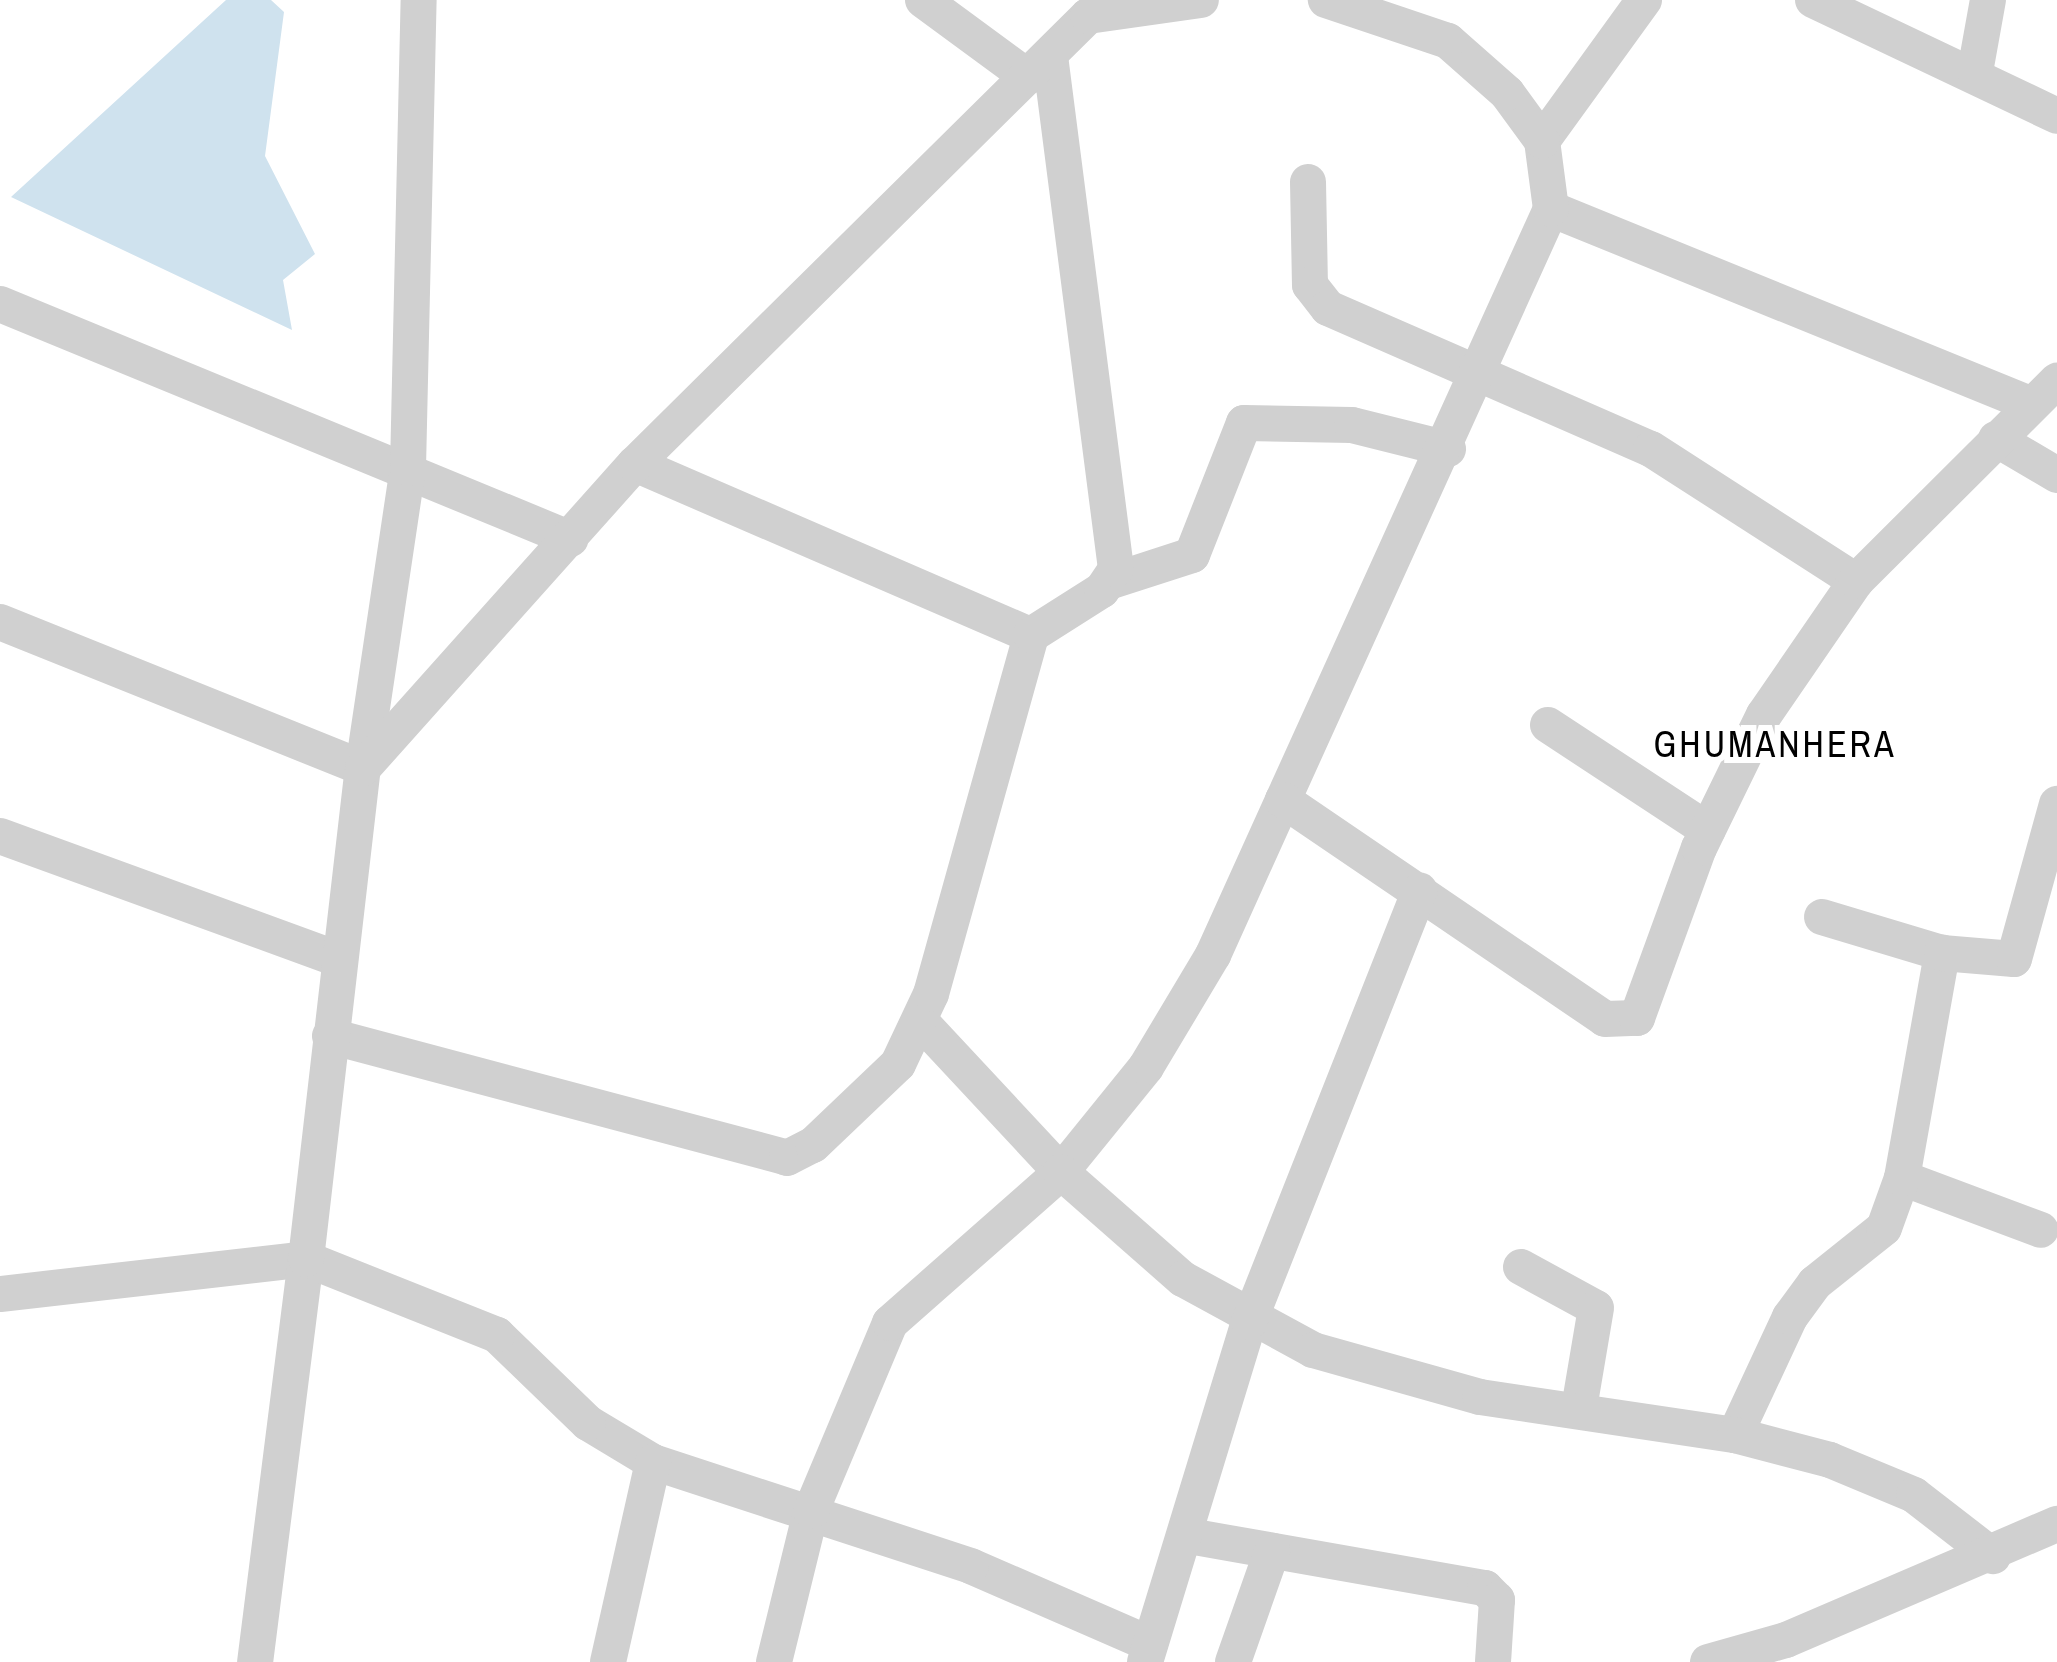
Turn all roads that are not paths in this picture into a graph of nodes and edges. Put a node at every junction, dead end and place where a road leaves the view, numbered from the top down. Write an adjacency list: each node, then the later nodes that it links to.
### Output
1 (419, 0): 21 (street)
2 (923, 0): 9 (street)
3 (1201, 0): 8 (street)
4 (1326, 0): 12 (street)
5 (1644, 0): 12 (street)
6 (1813, 0): 10 (street)
7 (1988, 0): 10 (street)
8 (1095, 8): 9 (street)
9 (1039, 67): 20 (street); 24 (street)
10 (1975, 73): 11 (street)
11 (2057, 116)
12 (1542, 141): 14 (street)
13 (1308, 182): 16 (street)
14 (1551, 208): 16 (street); 17 (street)
15 (0, 304): 21 (street)
16 (1484, 372): 19 (street); 25 (street)
17 (2044, 393): 18 (street)
18 (1996, 439): 22 (street); 25 (street)
19 (1448, 449): 24 (street); 30 (street)
20 (635, 464): 23 (street); 27 (street)
21 (408, 468): 23 (street); 29 (street)
22 (2057, 476)
23 (572, 539): 29 (street)
24 (1112, 580): 27 (street)
25 (1856, 581): 32 (street)
26 (0, 622): 29 (street)
27 (1031, 635): 38 (street)
28 (1548, 725): 32 (street)
29 (363, 768): 37 (street)
30 (1283, 800): 34 (street); 40 (street)
31 (2057, 804): 36 (street)
32 (1708, 830): 34 (street)
33 (0, 836): 37 (street)
34 (1420, 891): 46 (street)
35 (1822, 917): 36 (street)
36 (1942, 952): 41 (street)
37 (340, 960): 39 (street)
38 (922, 1023): 39 (street); 40 (street)
39 (331, 1036): 43 (street)
40 (1061, 1172): 46 (street); 50 (street)
41 (1903, 1178): 42 (street); 48 (street)
42 (2041, 1230)
43 (306, 1259): 45 (street); 49 (street); 57 (street)
44 (1521, 1268): 47 (street)
45 (0, 1294)
46 (1249, 1322): 47 (street); 52 (street)
47 (1579, 1409): 48 (street)
48 (1735, 1435): 54 (street)
49 (653, 1462): 50 (street); 58 (street)
50 (811, 1511): 56 (street); 59 (street)
51 (2057, 1524): 54 (street)
52 (1189, 1536): 53 (street); 56 (street)
53 (1272, 1551): 60 (street); 61 (street)
54 (1993, 1556): 55 (street)
55 (1787, 1651): 62 (street)
56 (1147, 1653)
57 (255, 1662)
58 (608, 1662)
59 (774, 1662)
60 (1233, 1662)
61 (1493, 1662)
62 (1708, 1662)

